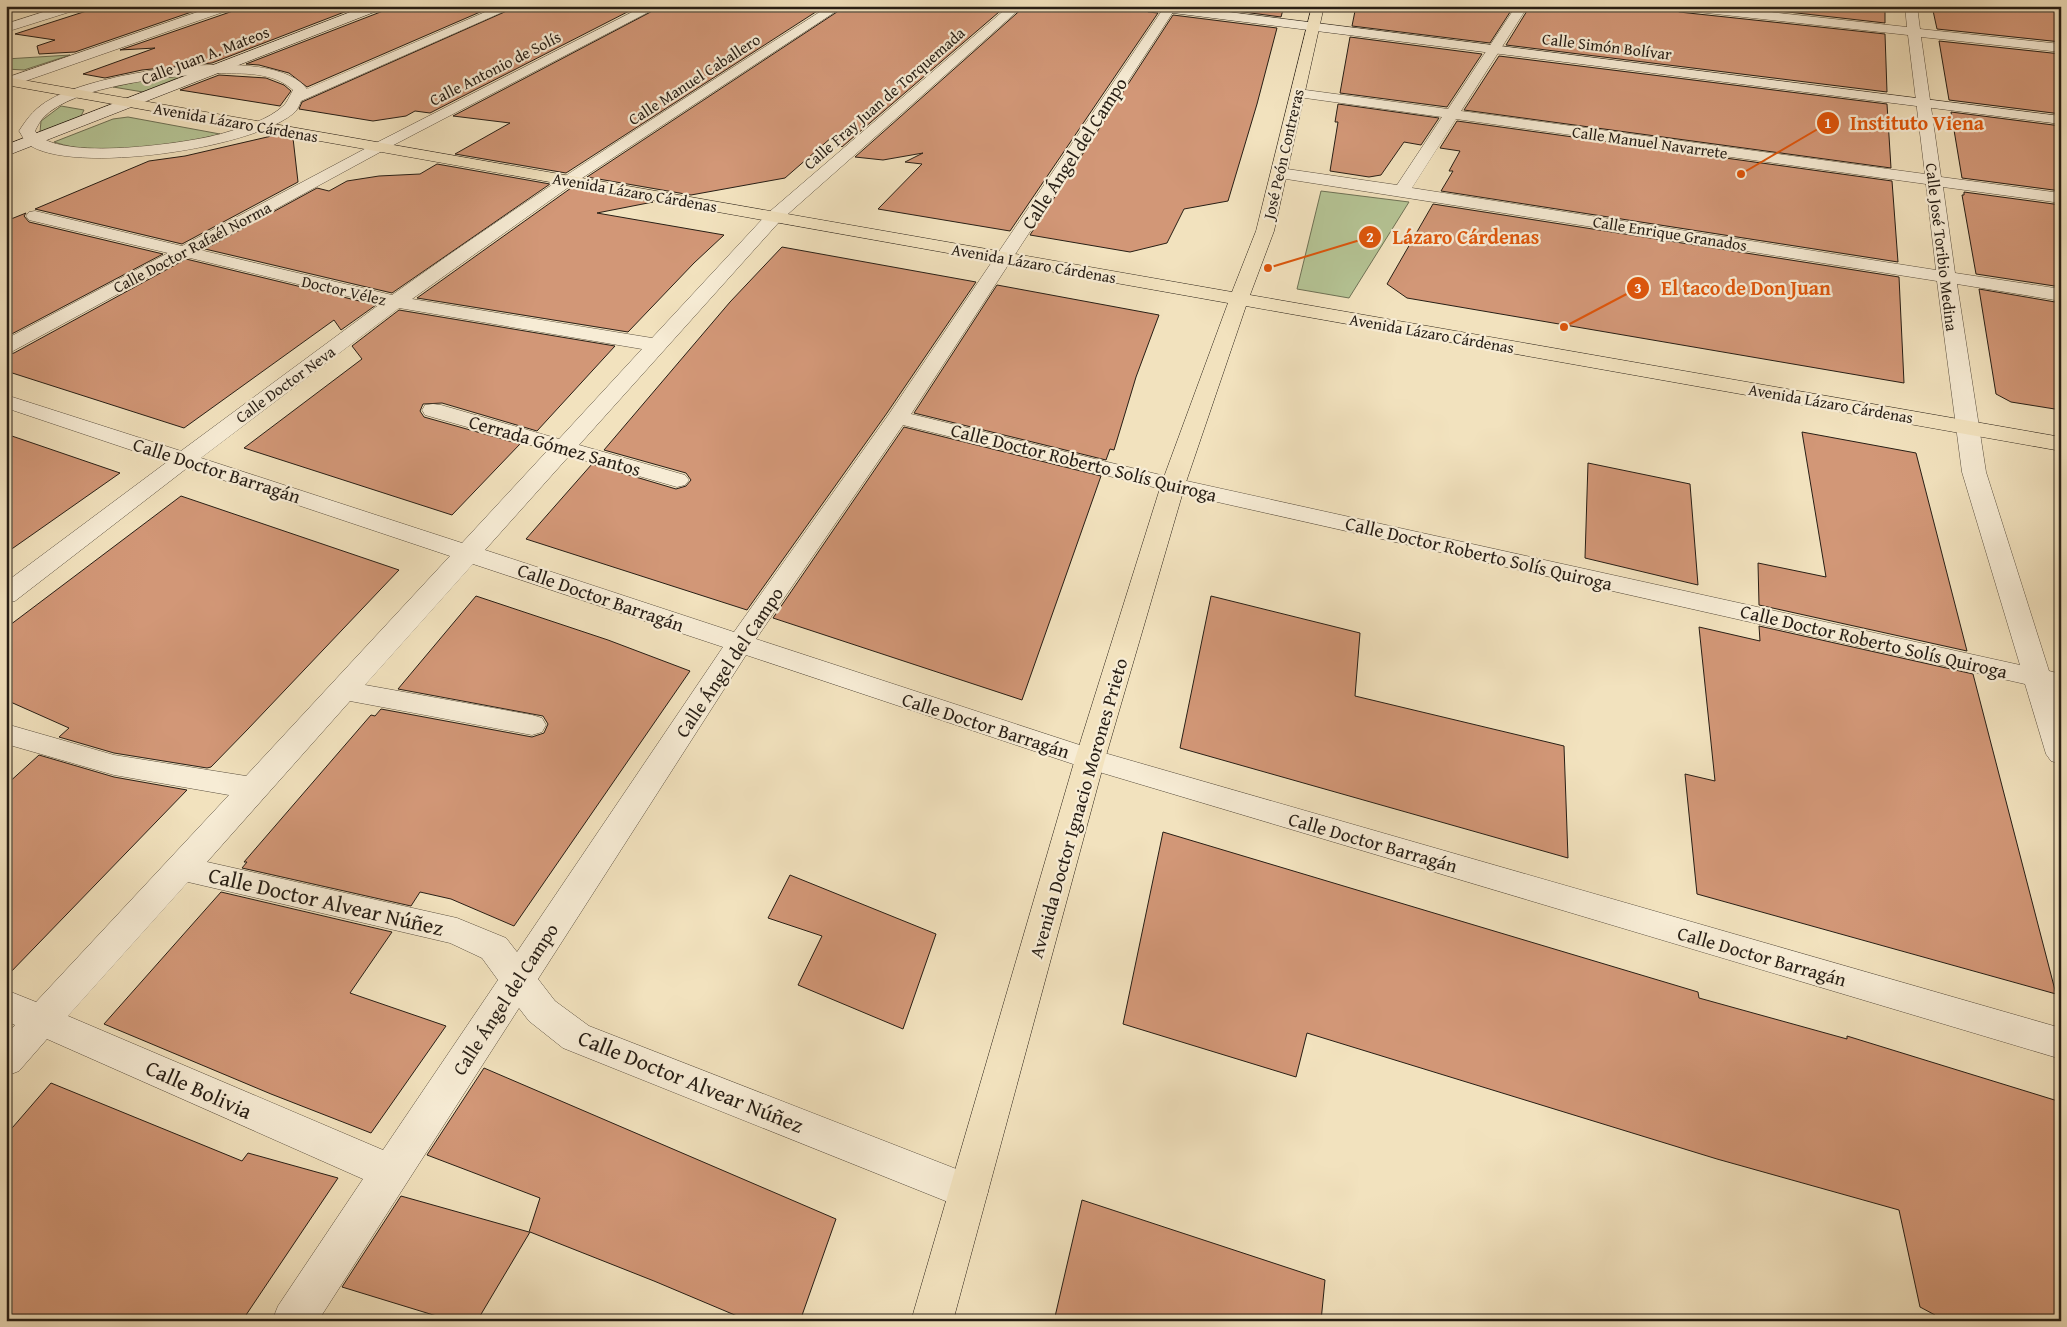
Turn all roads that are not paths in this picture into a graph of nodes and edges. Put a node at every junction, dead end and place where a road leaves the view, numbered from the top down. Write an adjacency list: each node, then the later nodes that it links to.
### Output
1 (75, 6): 15 (street)
2 (228, 6): 20 (street)
3 (378, 6): 19 (street, Calle Juan A. Mateos)
4 (510, 6): 23 (street)
5 (654, 6): 30 (street, Calle Antonio de Solís)
6 (838, 6): 33 (street, Calle Manuel Caballero)
7 (1017, 6): 38 (street, Calle Fray Juan de Torquemada)
8 (1149, 6): 13 (street, Calle Simón Bolívar)
9 (1318, 6): 14 (main road, José Peón Contreras)
10 (1522, 6): 18 (street)
11 (1679, 6): 16 (street)
12 (1911, 6): 16 (street, Calle José Toribio Medina)
13 (1170, 8): 14 (street, Calle Simón Bolívar); 40 (street, Calle Ángel del Campo)
14 (1313, 27): 18 (street, Calle Simón Bolívar); 21 (main road, José Peón Contreras)
15 (6, 28)
16 (1915, 32): 17 (street); 25 (street, Calle José Toribio Medina)
17 (2061, 48)
18 (1494, 49): 25 (street, Calle Simón Bolívar); 26 (street)
19 (217, 69): 22 (street); 23 (street); 24 (street, Calle Juan A. Mateos)
20 (8, 82): 22 (main road, Avenida Lázaro Cárdenas)
21 (1298, 93): 26 (street, Calle Manuel Navarrete); 32 (main road, José Peón Contreras)
22 (76, 94): 24 (main road, Avenida Lázaro Cárdenas); 29 (street)
23 (300, 97): 28 (street)
24 (129, 103): 28 (main road, Avenida Lázaro Cárdenas); 29 (street, Calle Juan A. Mateos)
25 (1924, 103): 27 (street, Calle Simón Bolívar); 34 (street, Calle José Toribio Medina)
26 (1452, 114): 34 (street, Calle Manuel Navarrete); 35 (street)
27 (2061, 120)
28 (259, 126): 29 (street); 30 (main road, Avenida Lázaro Cárdenas)
29 (34, 140): 31 (street, Calle Juan A. Mateos)
30 (379, 148): 33 (main road, Avenida Lázaro Cárdenas); 39 (street, Calle Doctor Rafaél Norma)
31 (6, 151)
32 (1280, 173): 35 (street, Calle Enrique Granados); 43 (main road, José Peón Contreras)
33 (568, 180): 38 (main road, Avenida Lázaro Cárdenas); 44 (street, Calle Doctor Neva)
34 (1934, 181): 36 (street, Calle Manuel Navarrete); 41 (street, Calle José Toribio Medina)
35 (1402, 190): 41 (street, Calle Enrique Granados)
36 (2061, 198)
37 (36, 216): 39 (street, Doctor Vélez)
38 (774, 217): 40 (main road, Avenida Lázaro Cárdenas); 45 (street, Calle Fray Juan de Torquemada)
39 (184, 252): 44 (street, Doctor Vélez); 46 (street, Calle Doctor Rafaél Norma)
40 (1005, 258): 43 (main road, Avenida Lázaro Cárdenas); 49 (street, Calle Ángel del Campo)
41 (1946, 277): 42 (street, Calle Enrique Granados); 50 (street, Calle José Toribio Medina)
42 (2061, 295)
43 (1239, 299): 50 (main road, Avenida Lázaro Cárdenas); 55 (main road, Avenida Doctor Ignacio Morones Prieto)
44 (396, 302): 45 (street, Doctor Vélez); 53 (street, Calle Doctor Neva)
45 (657, 345): 52 (street, Calle Fray Juan de Torquemada)
46 (6, 348)
47 (6, 401): 53 (street, Calle Doctor Barragán)
48 (434, 410): 52 (street, Cerrada Gómez Santos)
49 (898, 417): 55 (street, Calle Doctor Roberto Solís Quiroga); 58 (street, Calle Ángel del Campo)
50 (1966, 427): 51 (main road, Avenida Lázaro Cárdenas); 59 (street, Calle José Toribio Medina)
51 (2061, 444)
52 (564, 448): 54 (street, Cerrada Gómez Santos); 56 (street, Calle Fray Juan de Torquemada)
53 (183, 460): 56 (street, Calle Doctor Barragán); 57 (street, Calle Doctor Neva)
54 (677, 480)
55 (1173, 485): 59 (street, Calle Doctor Roberto Solís Quiroga); 64 (main road, Avenida Doctor Ignacio Morones Prieto)
56 (468, 552): 58 (street, Calle Doctor Barragán); 60 (street, Calle Fray Juan de Torquemada)
57 (6, 595)
58 (739, 644): 64 (street, Calle Doctor Barragán); 67 (street, Calle Ángel del Campo)
59 (2049, 680): 63 (street, Calle José Toribio Medina)
60 (342, 690): 61 (street); 65 (street, Calle Fray Juan de Torquemada)
61 (532, 725)
62 (6, 734): 65 (street)
63 (2061, 754)
64 (1090, 759): 70 (street, Calle Doctor Barragán); 73 (main road, Avenida Doctor Ignacio Morones Prieto)
65 (254, 788): 66 (street, Calle Fray Juan de Torquemada)
66 (181, 868): 67 (street, Calle Doctor Alvear Núñez); 69 (street, Calle Fray Juan de Torquemada)
67 (518, 980): 72 (street, Calle Ángel del Campo); 73 (street, Calle Doctor Alvear Núñez)
68 (6, 1005): 69 (street, Calle Bolivia)
69 (42, 1020): 71 (street, Calle Fray Juan de Torquemada); 72 (street, Calle Bolivia)
70 (2061, 1044)
71 (6, 1060)
72 (392, 1174): 74 (street, Calle Ángel del Campo)
73 (968, 1192): 75 (main road, Avenida Doctor Ignacio Morones Prieto)
74 (293, 1321)
75 (932, 1321)

